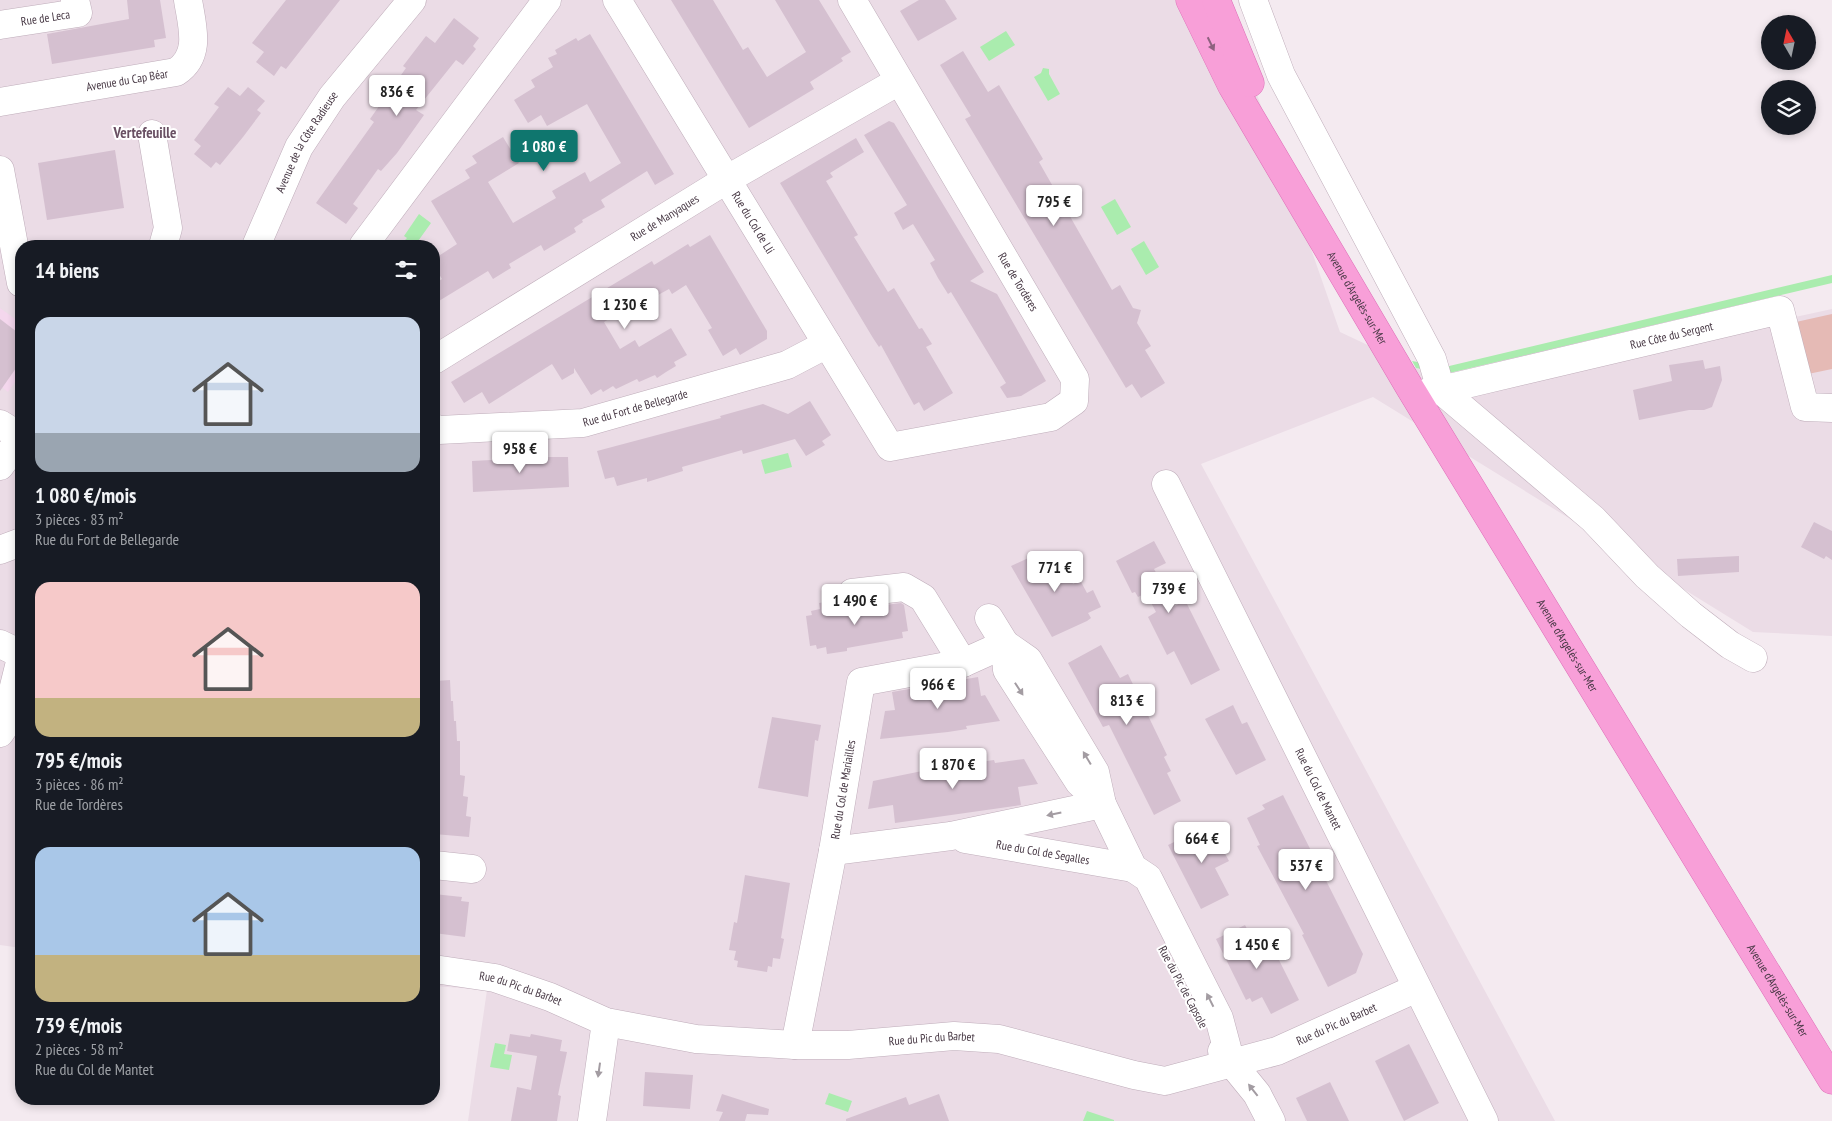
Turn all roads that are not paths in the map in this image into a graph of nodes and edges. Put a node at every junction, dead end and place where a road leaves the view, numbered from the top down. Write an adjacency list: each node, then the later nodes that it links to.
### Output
1 (75, 0): 10 (street, Rue de Leca)
2 (188, 0): 12 (street, Avenue du Cap Béar)
3 (412, 0): 18 (street, Avenue de la Côte Radieuse)
4 (547, 0): 19 (street)
5 (617, 0): 15 (street, Rue du Col de Lli)
6 (852, 0): 11 (street, Rue de Tordères)
7 (1190, 0): 16 (main road, Avenue d'Argelès-sur-Mer, one-way to 16)
8 (1216, 0): 16 (main road, Avenue d'Argelès-sur-Mer)
9 (1253, 0): 25 (street)
10 (0, 25)
11 (899, 81): 15 (street, Rue de Manyaques); 32 (street, Rue de Tordères)
12 (0, 102)
13 (152, 134): 17 (street)
14 (0, 170): 20 (street)
15 (726, 180): 23 (street, Rue du Col de Lli); 24 (street, Rue de Manyaques)
16 (1305, 208): 26 (main road, Avenue d'Argelès-sur-Mer)
17 (165, 240)
18 (259, 240)
19 (367, 240)
20 (15, 251)
21 (15, 284): 22 (street)
22 (0, 285)
23 (827, 344): 29 (street, Rue du Fort de Bellegarde); 32 (street, Rue du Col de Lli)
24 (440, 356)
25 (1440, 390): 26 (street); 27 (street, Rue Côte du Sergent); 42 (street)
26 (1414, 393): 57 (main road, Avenue d'Argelès-sur-Mer)
27 (1832, 408)
28 (0, 424): 30 (street)
29 (440, 430)
30 (15, 433)
31 (15, 445): 33 (street)
32 (890, 447)
33 (0, 466)
34 (1166, 484): 53 (street, Rue du Col de Mantet)
35 (15, 544): 36 (street)
36 (0, 550)
37 (852, 593): 43 (street)
38 (989, 618): 40 (street, Rue du Pic de Capsole)
39 (0, 644): 41 (street)
40 (1005, 644): 43 (street, Rue du Col de Mariailles); 46 (street, Rue du Pic de Capsole)
41 (15, 651)
42 (1753, 658)
43 (964, 663): 48 (street, Rue du Col de Mariailles)
44 (15, 682): 45 (street)
45 (0, 733)
46 (1102, 804): 47 (street, Rue du Col de Segalles, one-way to 47); 50 (street, Rue du Pic de Capsole)
47 (951, 836): 48 (street, Rue du Col de Segalles); 50 (street, Rue du Col de Segalles)
48 (833, 851): 55 (street, Rue du Col de Mariailles)
49 (440, 866): 51 (street)
50 (1133, 868): 56 (street, Rue du Pic de Capsole)
51 (472, 869)
52 (440, 970): 54 (street, Rue du Pic du Barbet)
53 (1417, 988): 56 (street, Rue du Pic du Barbet); 60 (street, Rue du Col de Mantet)
54 (606, 1022): 55 (street, Rue du Pic du Barbet); 58 (street, one-way to 58)
55 (795, 1045): 56 (street, Rue du Pic du Barbet)
56 (1231, 1063): 59 (street, one-way to 56)
57 (1832, 1080)
58 (592, 1121)
59 (1271, 1121)
60 (1484, 1121)

